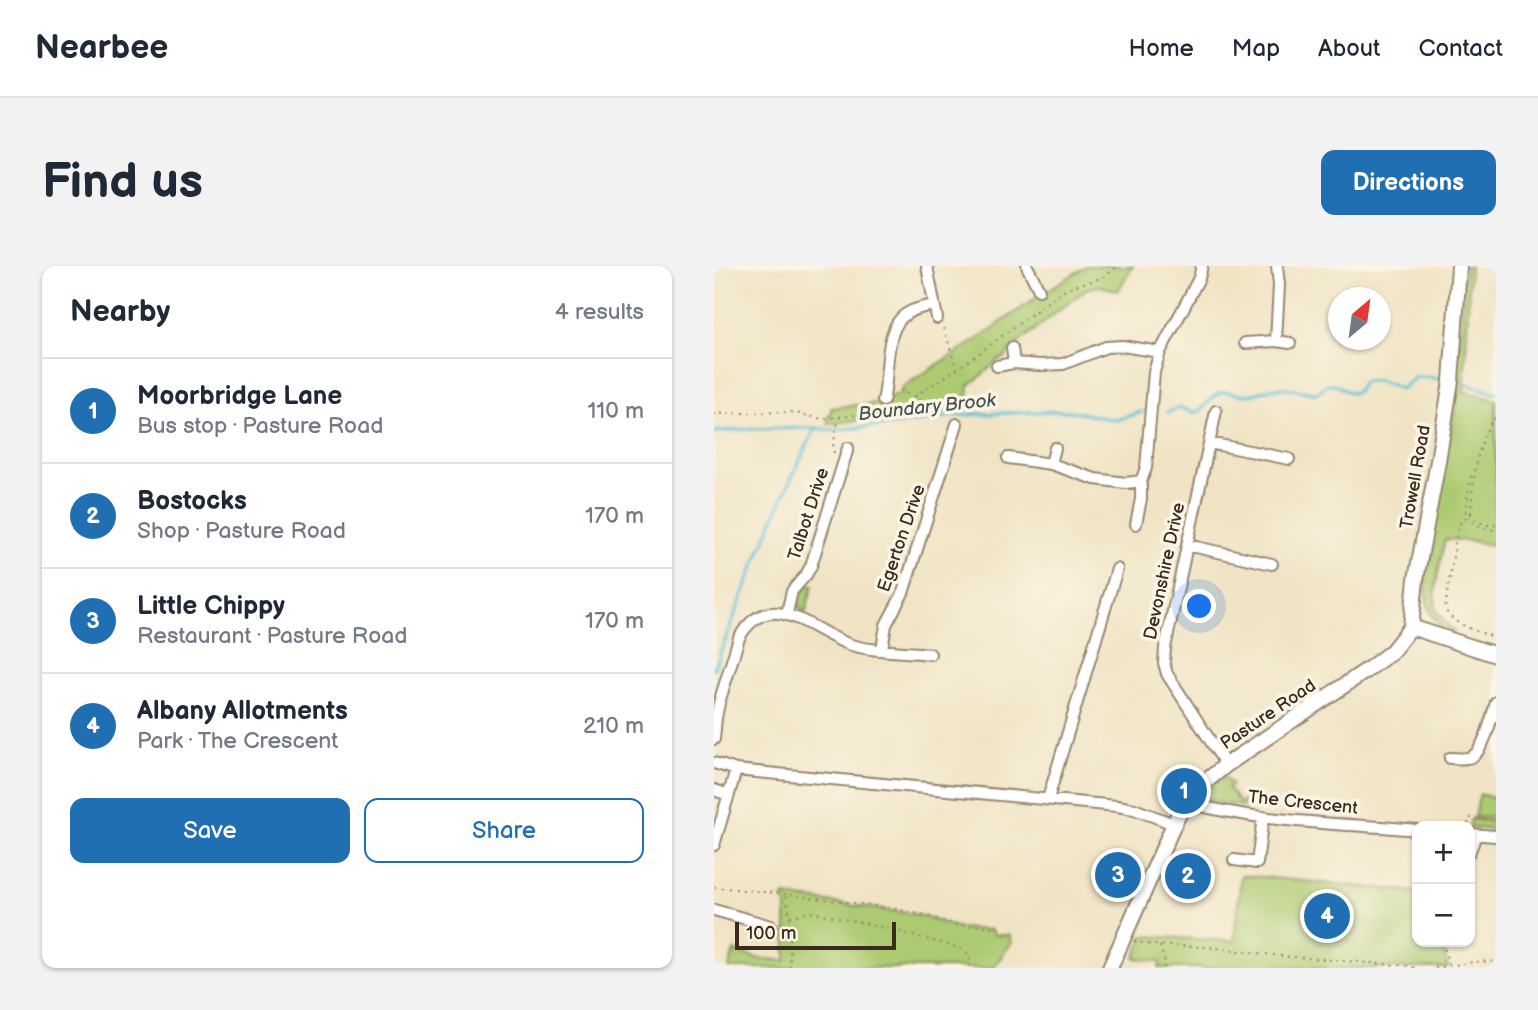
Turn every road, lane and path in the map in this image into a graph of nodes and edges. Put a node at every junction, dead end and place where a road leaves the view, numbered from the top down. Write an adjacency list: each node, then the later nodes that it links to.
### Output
1 (927, 266): 10 (street)
2 (1027, 266): 8 (street)
3 (1118, 266): 19 (path)
4 (1202, 266): 16 (street)
5 (1277, 266): 12 (street)
6 (1459, 266): 50 (main road, Trowell Road)
7 (1045, 271): 8 (street)
8 (1034, 278): 9 (street)
9 (1039, 290)
10 (934, 305): 11 (street); 20 (street)
11 (937, 318): 19 (path)
12 (1276, 341): 13 (street); 14 (street)
13 (1245, 343)
14 (1290, 343)
15 (1012, 348): 17 (street)
16 (1160, 352): 17 (street); 40 (street)
17 (1014, 363): 18 (street)
18 (997, 366)
19 (957, 370): 22 (path)
20 (886, 387): 21 (street); 23 (street)
21 (900, 390): 22 (path)
22 (913, 398): 24 (path); 28 (path)
23 (883, 401)
24 (947, 405)
25 (1216, 411): 32 (street, Devonshire Drive)
26 (714, 414): 28 (path)
27 (1496, 417): 41 (path)
28 (839, 418): 36 (path)
29 (957, 424): 31 (street, Egerton Drive)
30 (940, 432): 31 (street)
31 (953, 436): 53 (street, Egerton Drive)
32 (1209, 443): 37 (street); 46 (street, Devonshire Drive)
33 (848, 448): 36 (street, Talbot Drive)
34 (1055, 448): 38 (street)
35 (1008, 458): 38 (street)
36 (839, 459): 49 (street, Talbot Drive)
37 (1289, 459)
38 (1051, 464): 40 (street)
39 (1471, 476): 42 (path)
40 (1141, 481): 43 (street)
41 (1471, 514): 42 (path); 44 (path)
42 (1468, 517): 45 (path); 51 (path)
43 (1136, 524)
44 (1496, 525)
45 (1496, 530)
46 (1187, 545): 47 (street); 61 (street, Devonshire Drive)
47 (1272, 564)
48 (1117, 569): 65 (street)
49 (787, 613): 53 (street); 58 (street)
50 (1411, 627): 56 (main road); 61 (main road, Pasture Road)
51 (1496, 639)
52 (919, 640): 54 (street)
53 (882, 649): 54 (street)
54 (917, 653): 55 (street)
55 (930, 654)
56 (1496, 655)
57 (1496, 702): 59 (street)
58 (714, 739)
59 (1450, 758)
60 (714, 763): 62 (street)
61 (1226, 765): 66 (main road, Pasture Road)
62 (736, 769): 64 (street); 65 (street)
63 (714, 791): 64 (street)
64 (729, 795): 74 (street)
65 (1048, 799): 70 (street)
66 (1185, 802): 67 (street, The Crescent); 70 (main road, Pasture Road)
67 (1263, 817): 71 (street, The Crescent); 75 (street)
68 (1495, 820): 69 (path)
69 (1469, 821)
70 (1174, 824): 89 (main road, Pasture Road)
71 (1412, 830)
72 (1475, 833): 73 (street)
73 (1496, 836)
74 (714, 845)
75 (1234, 860)
76 (714, 887): 77 (path)
77 (786, 894): 79 (path); 81 (path)
78 (714, 910): 80 (street)
79 (790, 916): 87 (path); 88 (path)
80 (771, 926)
81 (998, 929)
82 (1140, 943): 83 (path)
83 (1160, 945): 90 (path); 91 (path)
84 (1444, 947): 86 (path)
85 (1496, 961): 86 (path)
86 (1449, 966): 92 (path)
87 (790, 968)
88 (969, 968)
89 (1110, 968)
90 (1164, 968)
91 (1415, 968)
92 (1435, 968)

